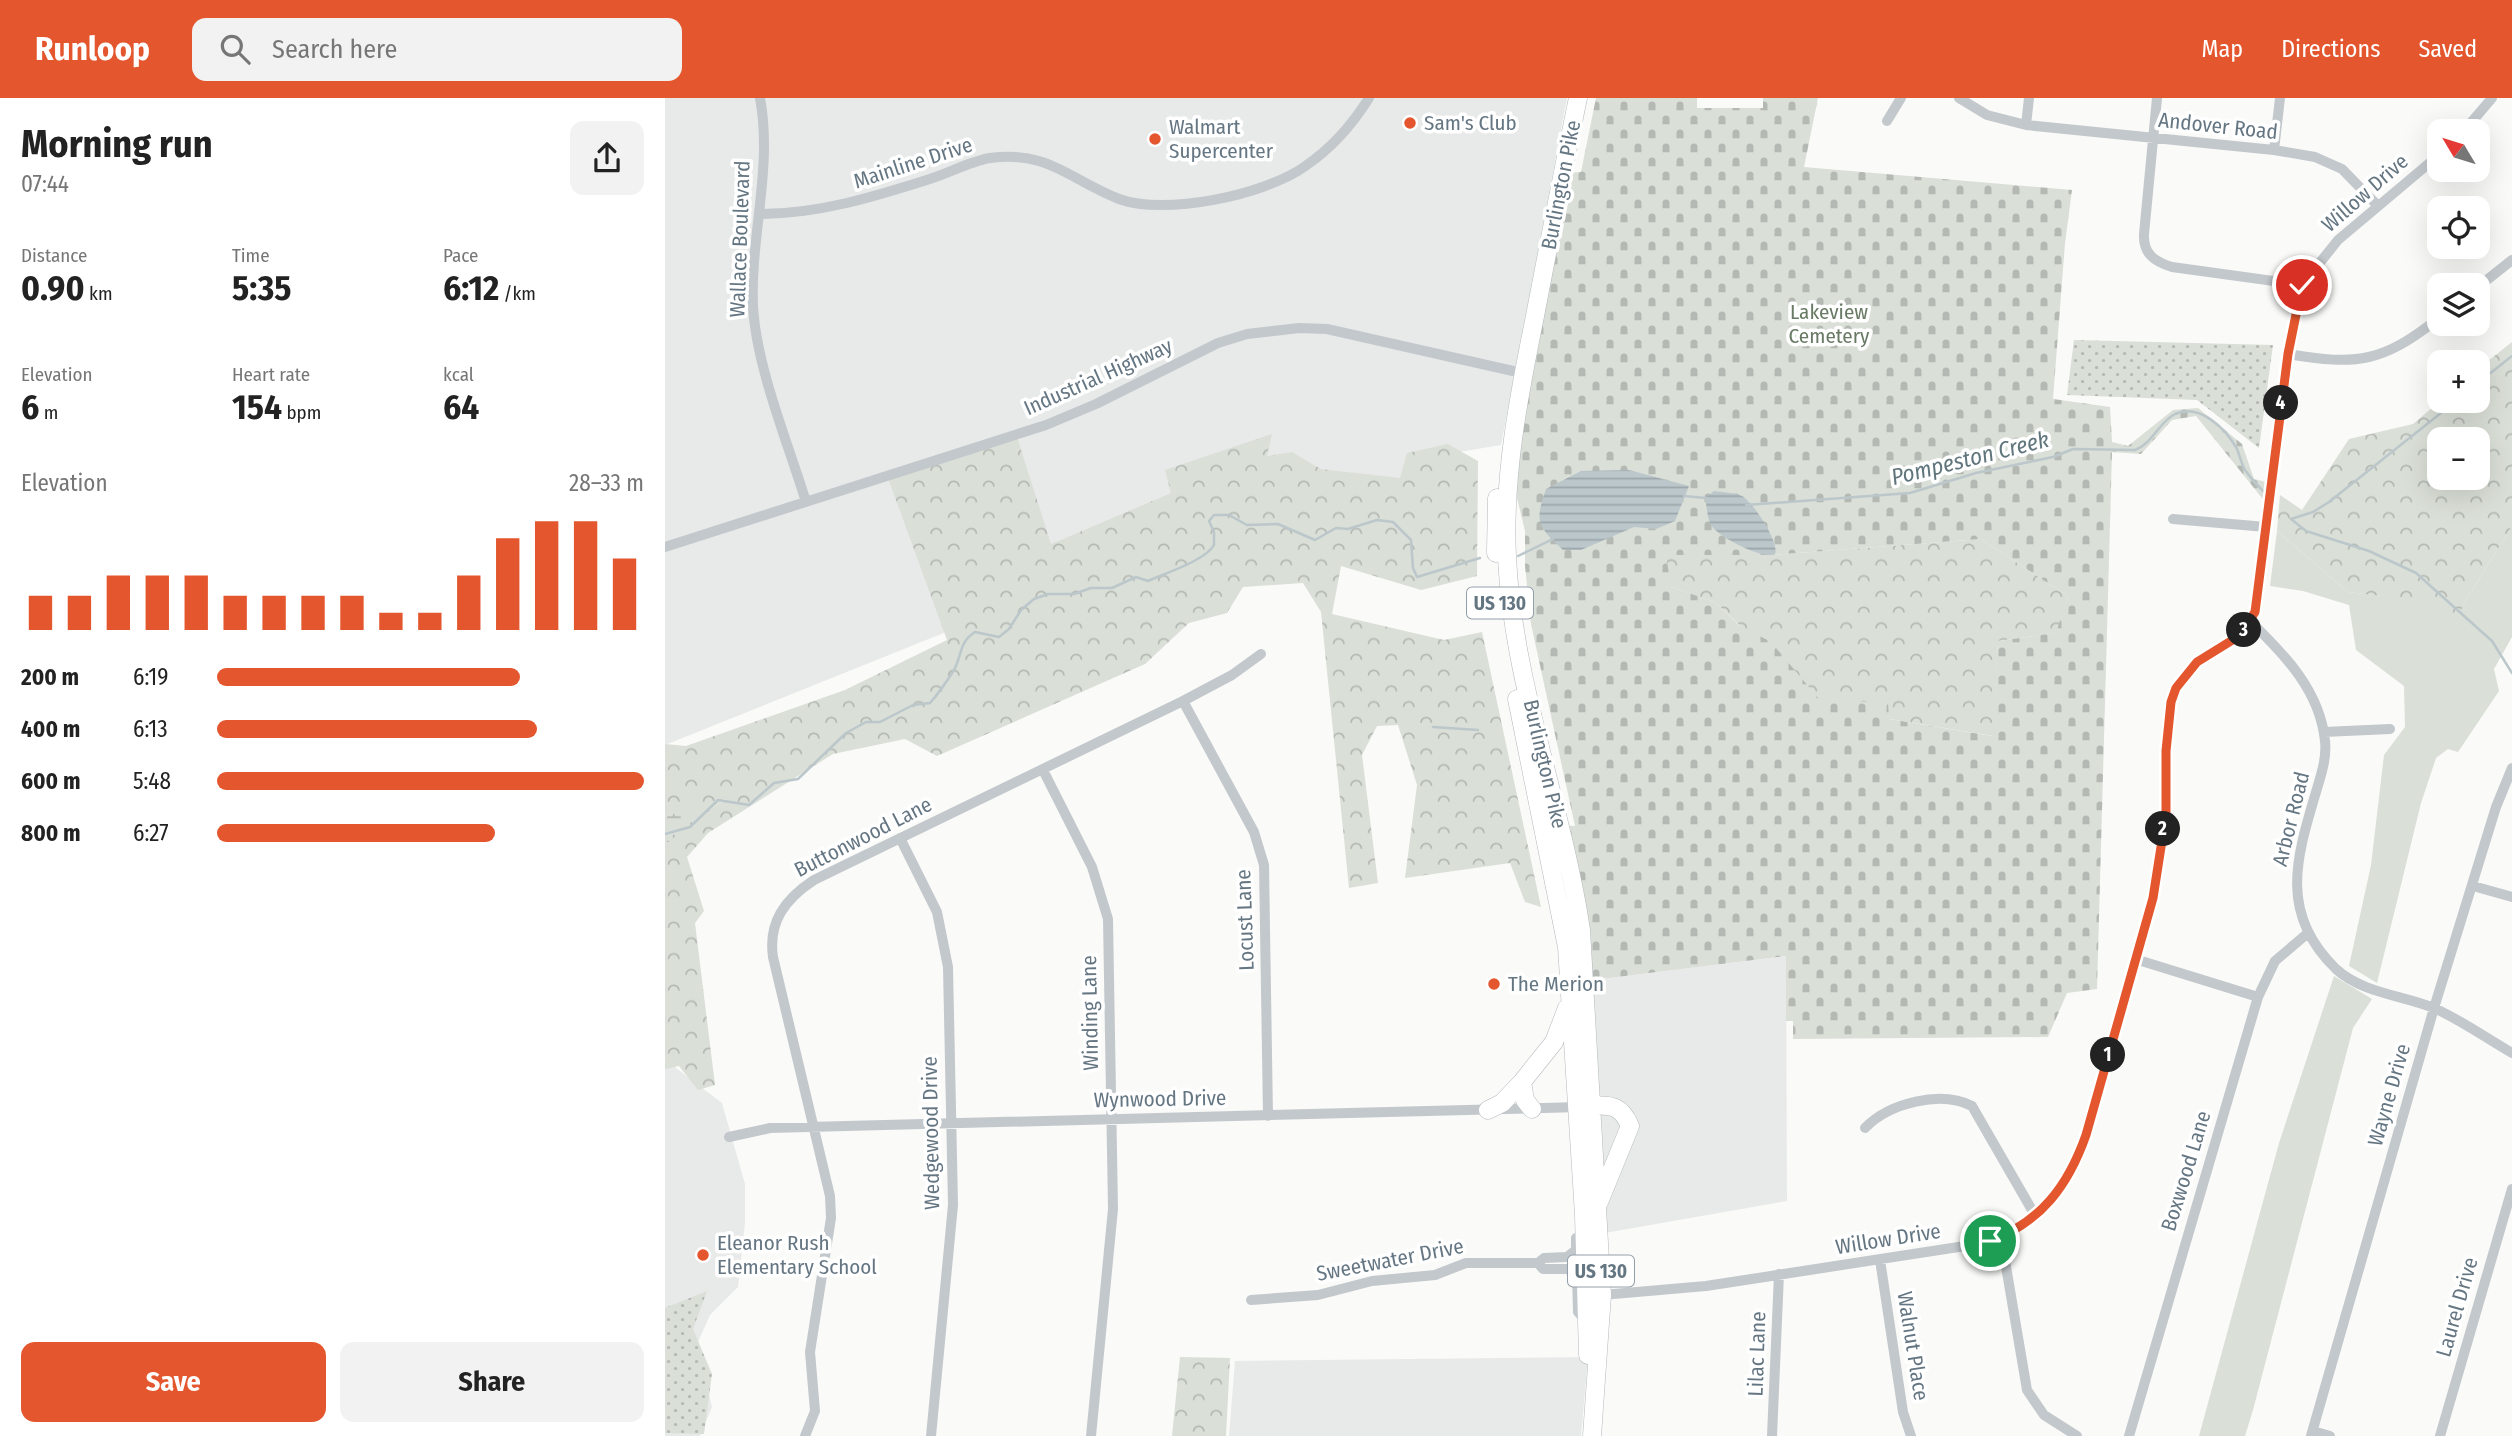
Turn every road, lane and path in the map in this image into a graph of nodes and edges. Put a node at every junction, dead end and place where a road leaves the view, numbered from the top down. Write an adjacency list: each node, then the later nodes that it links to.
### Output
1 (759, 98): 18 (street, Wallace Boulevard)
2 (1369, 98): 18 (street, Mainline Drive)
3 (1567, 98): 24 (highway, Burlington Pike / US 130)
4 (1578, 98): 46 (highway, Burlington Pike / US 130)
5 (1901, 98): 12 (street)
6 (1959, 98): 13 (street, Andover Road)
7 (2029, 98): 13 (street)
8 (2157, 98): 14 (street)
9 (2280, 98): 15 (street)
10 (2491, 98): 11 (street)
11 (2474, 119)
12 (1887, 121)
13 (2026, 125): 14 (street, Andover Road)
14 (2152, 138): 15 (street, Andover Road); 21 (street)
15 (2274, 150): 17 (street, Andover Road)
16 (2427, 165): 17 (street, Willow Drive)
17 (2378, 206): 21 (street, Willow Drive)
18 (759, 215): 25 (street, Wallace Boulevard)
19 (2512, 260): 20 (street)
20 (2490, 277)
21 (2302, 285): 23 (street, Willow Drive)
22 (2427, 327): 23 (street)
23 (2288, 354): 27 (street, Willow Drive)
24 (1513, 371): 25 (street, Industrial Highway); 42 (highway, Burlington Pike / US 130)
25 (806, 502): 28 (street, Industrial Highway)
26 (2173, 519): 27 (street)
27 (2266, 527): 29 (street, Willow Drive)
28 (665, 547)
29 (2251, 622): 33 (street, Arbor Road); 40 (street, Willow Drive)
30 (1261, 654): 31 (street, Buttonwood Lane)
31 (1183, 701): 35 (street, Buttonwood Lane); 49 (street, Locust Lane)
32 (2390, 729): 33 (street)
33 (2324, 732): 39 (street, Arbor Road)
34 (2512, 768): 37 (street, Wayne Drive)
35 (1043, 770): 36 (street, Buttonwood Lane); 50 (street, Winding Lane)
36 (900, 838): 51 (street, Wedgewood Drive); 52 (street, Buttonwood Lane)
37 (2473, 886): 38 (street); 43 (street, Wayne Drive)
38 (2512, 897)
39 (2308, 933): 41 (street, Boxwood Lane); 43 (street, Arbor Road)
40 (2135, 959): 41 (street); 57 (street, Willow Drive)
41 (2257, 997): 74 (street, Boxwood Lane)
42 (1570, 998): 45 (highway); 46 (highway, Burlington Pike / US 130)
43 (2434, 1009): 44 (street, Arbor Road); 65 (street, Wayne Drive)
44 (2512, 1053)
45 (1522, 1082): 47 (highway); 48 (highway)
46 (1585, 1107): 47 (street, Wynwood Drive); 56 (highway, Burlington Pike / US 130); 56 (highway)
47 (1532, 1109): 48 (street, Wynwood Drive)
48 (1488, 1110): 49 (street, Wynwood Drive)
49 (1268, 1115): 50 (street, Wynwood Drive)
50 (1112, 1120): 51 (street, Wynwood Drive); 68 (street, Winding Lane)
51 (953, 1124): 52 (street, Wynwood Drive); 67 (street, Wedgewood Drive)
52 (814, 1127): 54 (street, Wynwood Drive); 66 (street, Buttonwood Lane)
53 (1865, 1128): 57 (street)
54 (729, 1137)
55 (2512, 1189): 76 (street, Laurel Drive)
56 (1591, 1210): 60 (street, Sweetwater Drive); 62 (highway, Burlington Pike / US 130); 64 (highway, Burlington Pike / US 130)
57 (2036, 1217): 58 (street, Willow Drive)
58 (2001, 1237): 59 (street, Willow Drive); 73 (street)
59 (1880, 1260): 61 (street, Willow Drive); 72 (street, Walnut Place)
60 (1538, 1263): 63 (street, Sweetwater Drive); 64 (street, Sweetwater Drive)
61 (1779, 1274): 62 (street, Willow Drive); 71 (street, Lilac Lane)
62 (1602, 1295): 70 (highway, Burlington Pike / US 130)
63 (1251, 1300)
64 (1588, 1322): 69 (highway, Burlington Pike / US 130)
65 (2312, 1433): 75 (street)
66 (805, 1436)
67 (931, 1436)
68 (1091, 1436)
69 (1581, 1436)
70 (1592, 1436)
71 (1772, 1436)
72 (1910, 1436)
73 (2077, 1436)
74 (2129, 1436)
75 (2330, 1436)
76 (2440, 1436)

